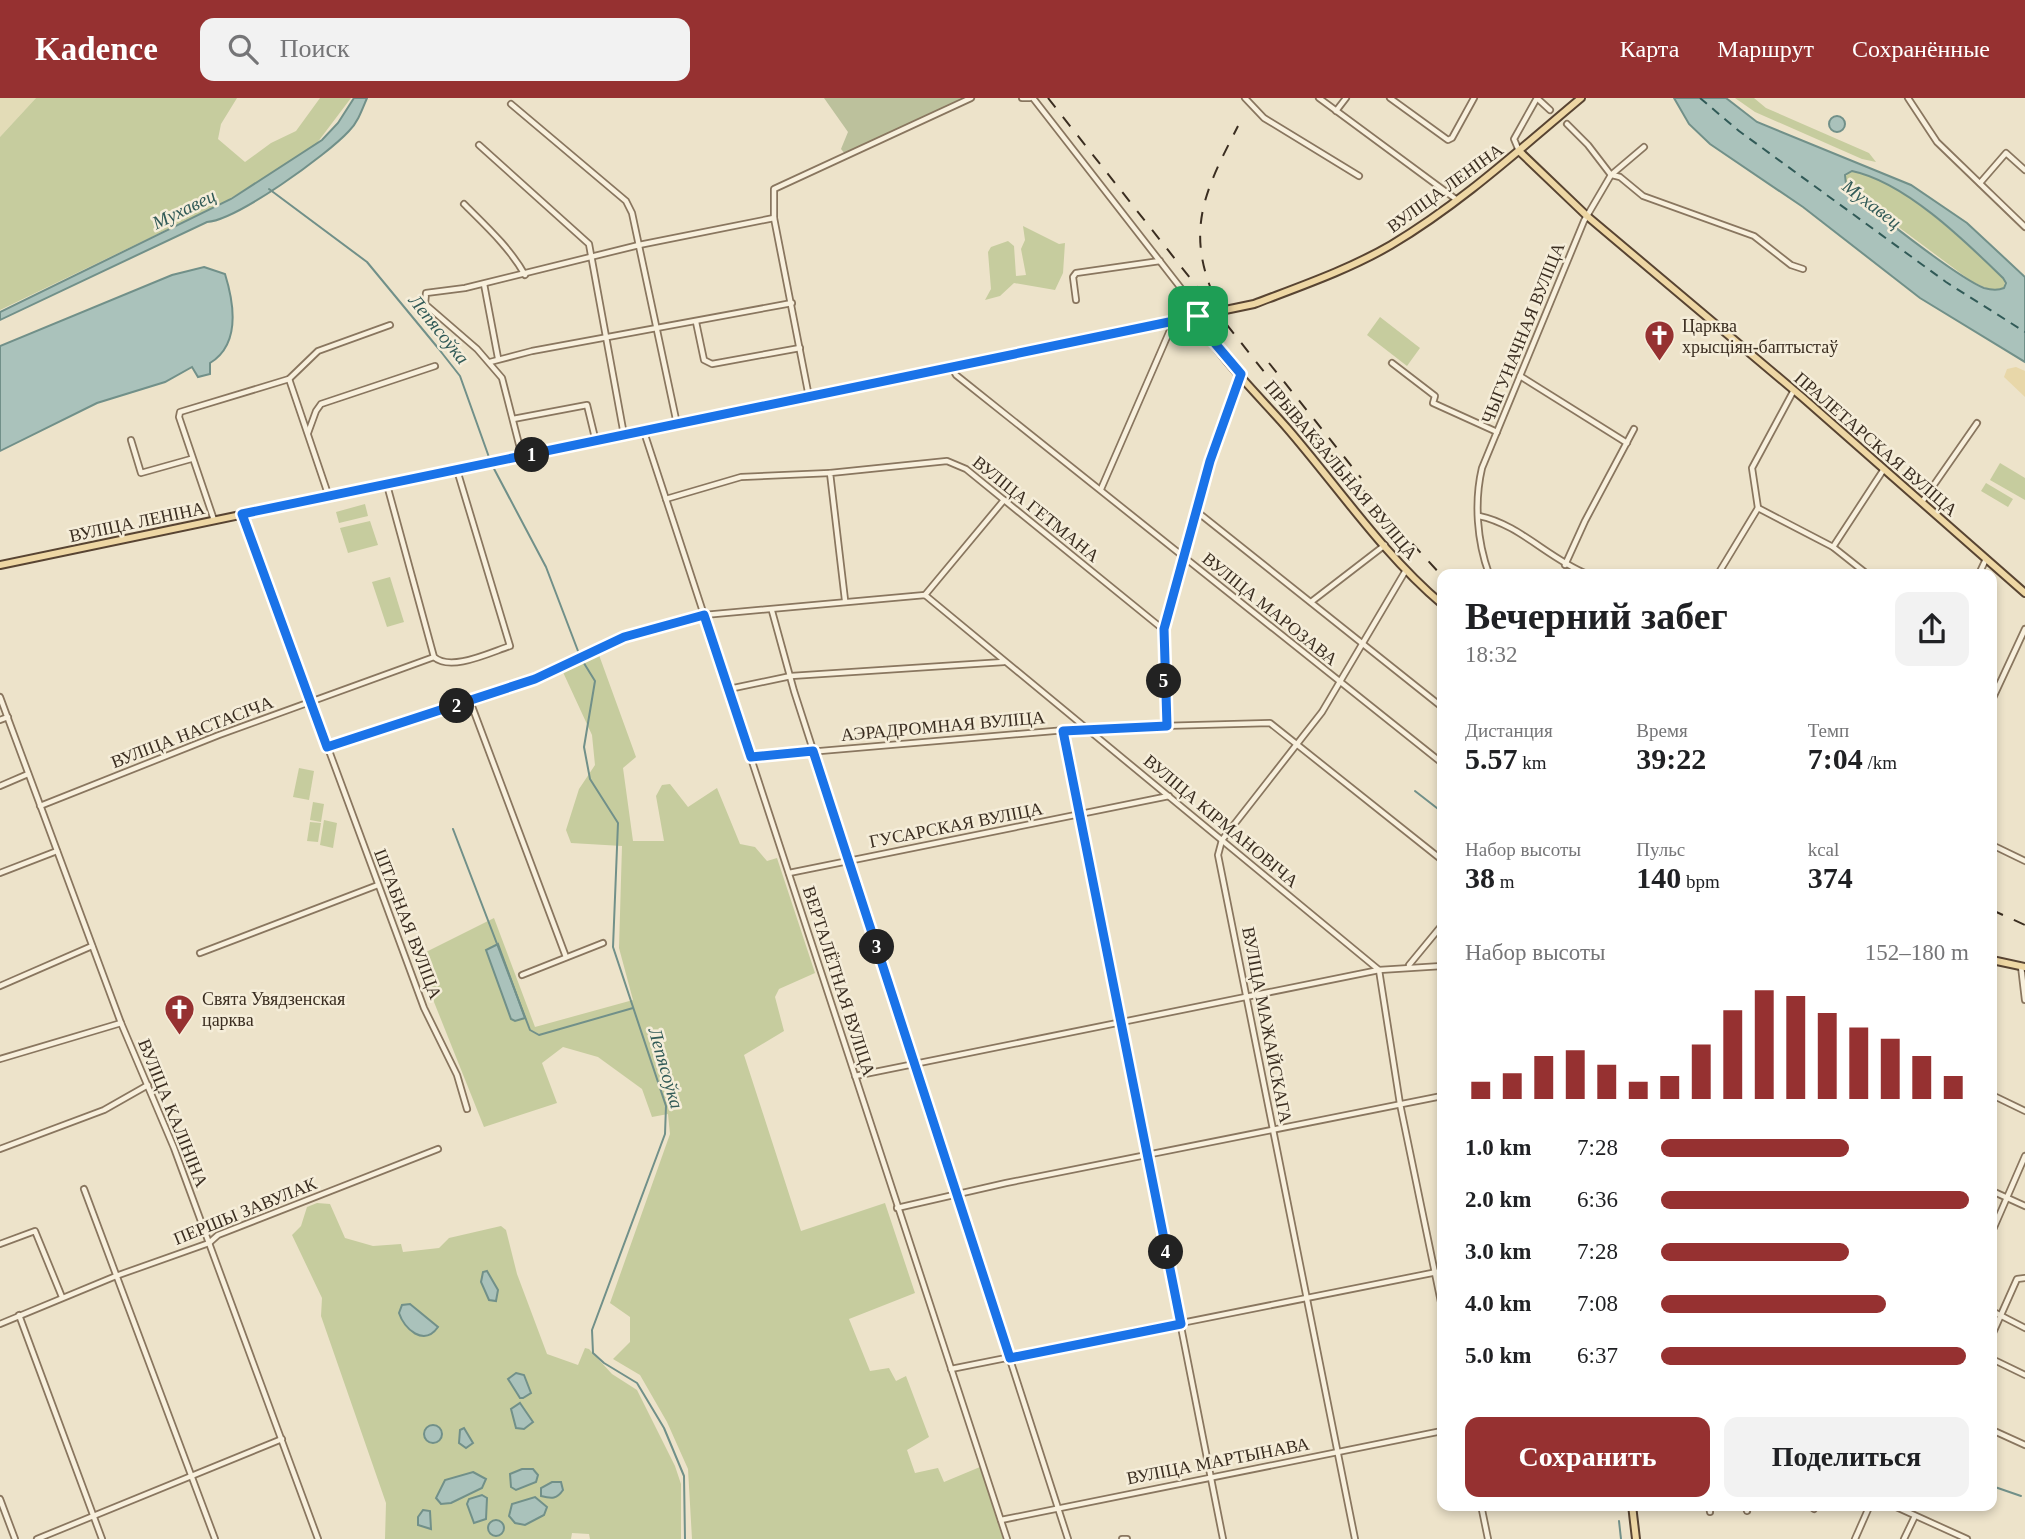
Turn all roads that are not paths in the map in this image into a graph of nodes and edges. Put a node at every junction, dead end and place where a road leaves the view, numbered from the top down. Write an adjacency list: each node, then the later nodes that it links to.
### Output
1 (971, 98): 26 (street)
2 (1023, 98): 3 (street)
3 (1032, 98): 30 (street)
4 (1245, 98): 21 (street)
5 (1319, 98): 14 (street)
6 (1346, 98): 14 (street)
7 (1390, 98): 8 (street)
8 (1474, 98)
9 (1537, 98): 13 (street); 18 (street)
10 (1581, 98): 18 (main road, ВУЛІЦА ЛЕНІНА)
11 (1909, 98): 22 (street)
12 (511, 104): 28 (street)
13 (1550, 110)
14 (1336, 111): 23 (street)
15 (1567, 124): 20 (street)
16 (479, 145): 29 (street)
17 (1644, 147): 20 (street, ЧЫГУНАЧНАЯ ВУЛІЦА)
18 (1519, 151): 23 (main road, ВУЛІЦА ЛЕНІНА); 25 (main road, ПРАЛЕТАРСКАЯ ВУЛІЦА)
19 (2025, 170): 22 (street)
20 (1611, 175): 25 (street, ЧЫГУНАЧНАЯ ВУЛІЦА); 31 (street)
21 (1359, 176)
22 (1980, 183): 27 (street)
23 (1457, 200): 36 (main road, ВУЛІЦА ЛЕНІНА)
24 (464, 204): 32 (street)
25 (1587, 216): 49 (street, ЧЫГУНАЧНАЯ ВУЛІЦА); 51 (main road, ПРАЛЕТАРСКАЯ ВУЛІЦА)
26 (774, 218): 28 (street); 35 (street)
27 (2025, 226)
28 (639, 245): 29 (street); 40 (street)
29 (591, 256): 32 (street); 41 (street)
30 (1160, 261): 34 (street); 36 (street)
31 (1803, 269)
32 (526, 275): 33 (street)
33 (484, 284): 43 (street); 44 (street)
34 (1076, 300)
35 (792, 303): 38 (street); 42 (street)
36 (1198, 316): 37 (main road, ВУЛІЦА ЛЕНІНА); 48 (main road, ПРЫВАКЗАЛЬНАЯ ВУЛІЦА)
37 (1174, 321): 47 (main road, ВУЛІЦА ЛЕНІНА); 70 (street)
38 (696, 322): 40 (street); 42 (street)
39 (390, 325): 50 (street)
40 (657, 329): 41 (street); 55 (street)
41 (608, 337): 43 (street); 60 (street)
42 (800, 348): 52 (street)
43 (498, 358): 44 (street)
44 (490, 362): 53 (street)
45 (1392, 363): 58 (street)
46 (435, 366): 59 (street)
47 (952, 368): 52 (main road, ВУЛІЦА ЛЕНІНА); 70 (street, ВУЛІЦА МАРОЗАВА)
48 (1241, 374): 76 (street); 80 (main road, ПРЫВАКЗАЛЬНАЯ ВУЛІЦА)
49 (1520, 376): 58 (street, ЧЫГУНАЧНАЯ ВУЛІЦА); 63 (street)
50 (289, 379): 59 (street); 65 (street)
51 (1794, 390): 66 (main road, ПРАЛЕТАРСКАЯ ВУЛІЦА); 75 (street)
52 (809, 397): 55 (main road, ВУЛІЦА ЛЕНІНА)
53 (513, 419): 62 (street); 64 (street)
54 (1977, 423): 74 (street)
55 (678, 425): 57 (main road, ВУЛІЦА ЛЕНІНА)
56 (1634, 429): 63 (street)
57 (644, 432): 60 (main road, ВУЛІЦА ЛЕНІНА); 72 (street, ВЕРТАЛЁТНАЯ ВУЛІЦА)
58 (1497, 432): 78 (street, ЧЫГУНАЧНАЯ ВУЛІЦА)
59 (308, 433): 71 (street)
60 (624, 436): 62 (main road, ВУЛІЦА ЛЕНІНА)
61 (131, 440): 65 (street)
62 (596, 442): 64 (main road, ВУЛІЦА ЛЕНІНА)
63 (1627, 443): 85 (street)
64 (523, 457): 67 (main road, ВУЛІЦА ЛЕНІНА)
65 (191, 459): 79 (street)
66 (1884, 469): 74 (main road, ПРАЛЕТАРСКАЯ ВУЛІЦА); 81 (street)
67 (457, 470): 69 (main road, ВУЛІЦА ЛЕНІНА); 102 (street)
68 (830, 473): 72 (street, ВУЛІЦА ГЕТМАНА); 73 (street, ВУЛІЦА ГЕТМАНА); 95 (street)
69 (387, 485): 71 (main road, ВУЛІЦА ЛЕНІНА); 102 (street)
70 (1101, 489): 82 (street, ВУЛІЦА МАРОЗАВА)
71 (329, 496): 77 (main road, ВУЛІЦА ЛЕНІНА)
72 (666, 499): 98 (street, ВЕРТАЛЁТНАЯ ВУЛІЦА)
73 (1004, 500): 93 (street); 99 (street, ВУЛІЦА ГЕТМАНА)
74 (1923, 502): 83 (main road, ПРАЛЕТАРСКАЯ ВУЛІЦА)
75 (1758, 508): 81 (street); 89 (street)
76 (1195, 510): 82 (street); 96 (street)
77 (242, 514): 79 (main road, ВУЛІЦА ЛЕНІНА); 111 (street, ШТАБНАЯ ВУЛІЦА)
78 (1479, 516): 85 (street); 87 (street, ЧЫГУНАЧНАЯ ВУЛІЦА)
79 (214, 520): 84 (main road, ВУЛІЦА ЛЕНІНА)
80 (1385, 545): 86 (main road, ПРЫВАКЗАЛЬНАЯ ВУЛІЦА); 96 (street)
81 (1833, 547): 90 (street)
82 (1182, 556): 99 (street); 105 (street, ВУЛІЦА МАРОЗАВА)
83 (1987, 558): 91 (street); 92 (main road, ПРАЛЕТАРСКАЯ ВУЛІЦА)
84 (0, 565)
85 (1565, 565): 88 (street)
86 (1406, 569): 94 (main road, ПРЫВАКЗАЛЬНАЯ ВУЛІЦА); 101 (street)
87 (1487, 569)
88 (1575, 569)
89 (1721, 569)
90 (1861, 569)
91 (1982, 569)
92 (2025, 593)
93 (925, 595): 95 (street); 103 (street, ВУЛІЦА КІРМАНОВІЧА)
94 (1437, 599)
95 (845, 600): 97 (street)
96 (1311, 603): 101 (street)
97 (772, 611): 98 (street); 104 (street)
98 (704, 615): 107 (street, ВЕРТАЛЁТНАЯ ВУЛІЦА); 109 (street)
99 (1164, 629): 114 (street)
100 (2025, 629): 106 (street)
101 (1362, 644): 105 (street); 110 (street)
102 (434, 657): 111 (street, ВУЛІЦА НАСТАСІЧА)
103 (1005, 662): 104 (street); 115 (street, ВУЛІЦА КІРМАНОВІЧА)
104 (791, 676): 107 (street); 119 (street)
105 (1340, 684): 117 (street); 121 (street, ВУЛІЦА МАРОЗАВА)
106 (1997, 685)
107 (729, 689): 120 (street, ВЕРТАЛЁТНАЯ ВУЛІЦА)
108 (0, 697): 112 (street, ВУЛІЦА КАЛІНІНА)
109 (470, 701): 118 (street); 140 (street)
110 (1437, 703)
111 (310, 704): 118 (street, ШТАБНАЯ ВУЛІЦА); 125 (street, ВУЛІЦА НАСТАСІЧА)
112 (8, 717): 113 (street); 122 (street, ВУЛІЦА КАЛІНІНА)
113 (0, 720)
114 (1167, 726): 115 (street, АЭРАДРОМНАЯ ВУЛІЦА); 117 (street, АЭРАДРОМНАЯ ВУЛІЦА)
115 (1088, 728): 116 (street, АЭРАДРОМНАЯ ВУЛІЦА); 124 (street, ВУЛІЦА КІРМАНОВІЧА)
116 (1063, 731): 119 (street, АЭРАДРОМНАЯ ВУЛІЦА); 126 (street)
117 (1299, 743): 127 (street); 130 (street)
118 (327, 747): 135 (street, ШТАБНАЯ ВУЛІЦА)
119 (813, 751): 120 (street, АЭРАДРОМНАЯ ВУЛІЦА); 131 (street)
120 (751, 757): 134 (street, ВЕРТАЛЁТНАЯ ВУЛІЦА)
121 (1437, 759)
122 (29, 774): 123 (street); 125 (street, ВУЛІЦА КАЛІНІНА)
123 (0, 786)
124 (1170, 796): 126 (street, ГУСАРСКАЯ ВУЛІЦА); 127 (street, ВУЛІЦА КІРМАНОВІЧА)
125 (40, 806): 129 (street, ВУЛІЦА КАЛІНІНА)
126 (1079, 815): 131 (street, ГУСАРСКАЯ ВУЛІЦА); 150 (street)
127 (1222, 840): 145 (street, ВУЛІЦА КІРМАНОВІЧА); 148 (street, ВУЛІЦА МАЖАЙСКАГА)
128 (1997, 847): 132 (street)
129 (57, 851): 133 (street); 138 (street, ВУЛІЦА КАЛІНІНА)
130 (1437, 856)
131 (850, 860): 134 (street, ГУСАРСКАЯ ВУЛІЦА); 153 (street)
132 (2025, 861)
133 (0, 873)
134 (789, 873): 154 (street, ВЕРТАЛЁТНАЯ ВУЛІЦА)
135 (378, 884): 139 (street); 159 (street, ШТАБНАЯ ВУЛІЦА)
136 (1437, 931): 142 (street)
137 (603, 943): 140 (street)
138 (92, 946): 147 (street); 151 (street, ВУЛІЦА КАЛІНІНА)
139 (200, 953)
140 (566, 957): 146 (street)
141 (1997, 961): 144 (main road)
142 (1408, 966): 143 (street); 145 (street)
143 (1437, 966)
144 (2023, 967): 149 (street)
145 (1378, 970): 148 (street); 158 (street)
146 (522, 975)
147 (0, 986)
148 (1248, 996): 150 (street); 161 (street, ВУЛІЦА МАЖАЙСКАГА)
149 (2025, 1000)
150 (1120, 1020): 153 (street); 164 (street)
151 (121, 1023): 152 (street); 155 (street, ВУЛІЦА КАЛІНІНА)
152 (0, 1059)
153 (914, 1063): 154 (street); 168 (street)
154 (855, 1076): 171 (street, ВЕРТАЛЁТНАЯ ВУЛІЦА)
155 (148, 1085): 162 (street); 174 (street, ВУЛІЦА КАЛІНІНА)
156 (1437, 1097): 158 (street)
157 (1997, 1098): 160 (street)
158 (1400, 1104): 161 (street); 175 (street)
159 (467, 1109)
160 (2025, 1111)
161 (1273, 1128): 164 (street); 180 (street, ВУЛІЦА МАЖАЙСКАГА)
162 (0, 1149)
163 (438, 1149): 174 (street, ПЕРШЫ ЗАВУЛАК)
164 (1147, 1155): 168 (street); 186 (street)
165 (2025, 1156): 169 (street)
166 (84, 1189): 176 (street)
167 (1997, 1193): 169 (street)
168 (956, 1194): 171 (street); 188 (street)
169 (2006, 1197): 170 (street); 172 (street)
170 (2025, 1206)
171 (897, 1208): 190 (street, ВЕРТАЛЁТНАЯ ВУЛІЦА)
172 (1997, 1219)
173 (0, 1244): 179 (street)
174 (209, 1244): 176 (street, ПЕРШЫ ЗАВУЛАК); 194 (street, ВУЛІЦА КАЛІНІНА)
175 (1435, 1273): 178 (street); 180 (street)
176 (116, 1276): 179 (street, ПЕРШЫ ЗАВУЛАК); 197 (street)
177 (2025, 1278): 183 (street)
178 (1437, 1283)
179 (62, 1297): 182 (street, ПЕРШЫ ЗАВУЛАК)
180 (1307, 1299): 186 (street); 196 (street, ВУЛІЦА МАЖАЙСКАГА)
181 (1997, 1314): 183 (street)
182 (19, 1315): 185 (street, ПЕРШЫ ЗАВУЛАК); 205 (street)
183 (2000, 1316): 184 (street); 187 (street)
184 (1997, 1323)
185 (0, 1324)
186 (1181, 1324): 188 (street); 198 (street)
187 (2025, 1328)
188 (1010, 1358): 190 (street); 200 (street)
189 (1997, 1361): 191 (street)
190 (951, 1369): 207 (street, ВЕРТАЛЁТНАЯ ВУЛІЦА)
191 (2025, 1375)
192 (1437, 1432): 196 (street, ВУЛІЦА МАРТЫНАВА)
193 (1997, 1432): 195 (street)
194 (282, 1439): 197 (street); 212 (street, ВУЛІЦА КАЛІНІНА)
195 (2025, 1445)
196 (1337, 1452): 198 (street, ВУЛІЦА МАРТЫНАВА); 218 (street, ВУЛІЦА МАЖАЙСКАГА)
197 (190, 1475): 205 (street); 211 (street)
198 (1210, 1475): 200 (street, ВУЛІЦА МАРТЫНАВА); 217 (street)
199 (0, 1499): 208 (street)
200 (1058, 1507): 207 (street, ВУЛІЦА МАРТЫНАВА); 214 (street)
201 (1483, 1511): 219 (street)
202 (1633, 1511): 220 (main road)
203 (1867, 1511): 221 (street)
204 (1905, 1511): 206 (street)
205 (93, 1515): 209 (street); 210 (street)
206 (1915, 1516): 222 (street); 223 (street)
207 (1001, 1520): 213 (street, ВЕРТАЛЁТНАЯ ВУЛІЦА)
208 (15, 1539)
209 (37, 1539)
210 (102, 1539)
211 (215, 1539)
212 (318, 1539)
213 (1007, 1539)
214 (1068, 1539)
215 (1122, 1539): 216 (street)
216 (1127, 1539)
217 (1223, 1539)
218 (1355, 1539)
219 (1488, 1539)
220 (1636, 1539)
221 (1855, 1539)
222 (1904, 1539)
223 (1967, 1539)

